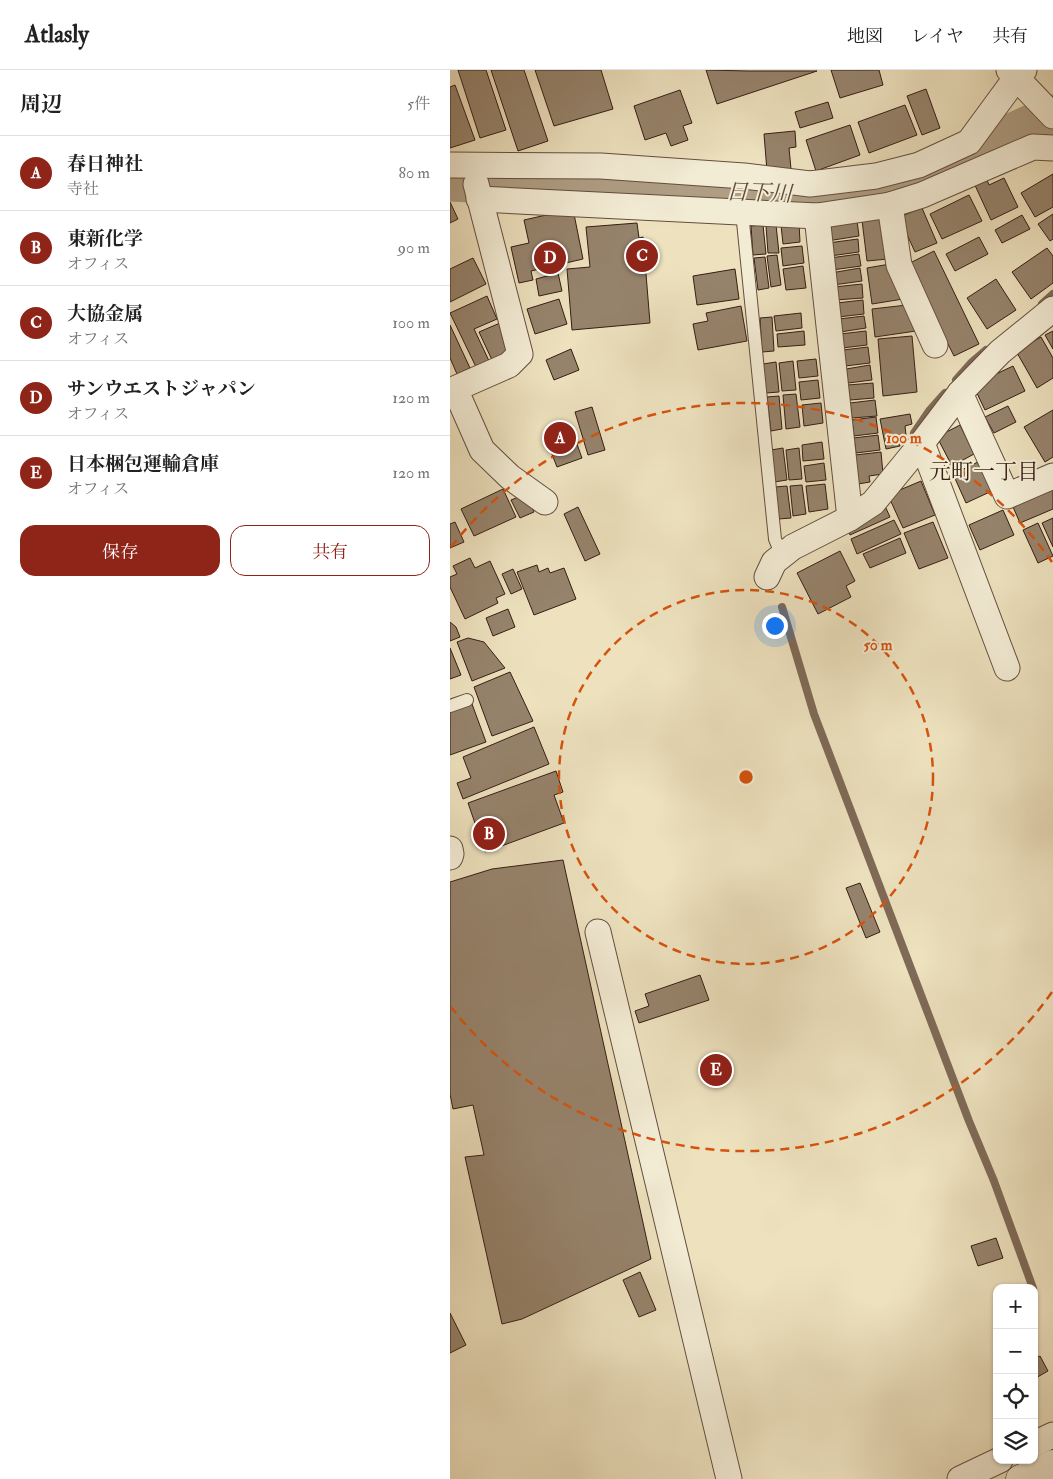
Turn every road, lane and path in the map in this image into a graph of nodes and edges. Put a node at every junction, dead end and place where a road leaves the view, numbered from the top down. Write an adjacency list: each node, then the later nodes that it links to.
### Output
1 (1016, 72): 2 (street); 4 (street)
2 (1051, 113)
3 (1053, 148): 5 (street)
4 (470, 178): 6 (street); 10 (street)
5 (890, 205): 7 (street); 9 (street)
6 (742, 212): 7 (street); 16 (lane)
7 (817, 216): 15 (street)
8 (1053, 309): 11 (street)
9 (935, 345)
10 (452, 390): 14 (street)
11 (960, 393): 12 (street); 13 (street)
12 (922, 443): 15 (street); 18 (street)
13 (1053, 476)
14 (545, 502)
15 (850, 518): 16 (street)
16 (782, 556): 17 (street)
17 (767, 577)
18 (1007, 668)
19 (467, 700): 20 (lane)
20 (450, 706)
21 (450, 849): 22 (street)
22 (450, 857)
23 (598, 932): 28 (street)
24 (1053, 1435): 25 (street)
25 (1038, 1442)
26 (993, 1463): 29 (street)
27 (1053, 1464): 30 (main road)
28 (729, 1479)
29 (960, 1479)
30 (1020, 1479)

